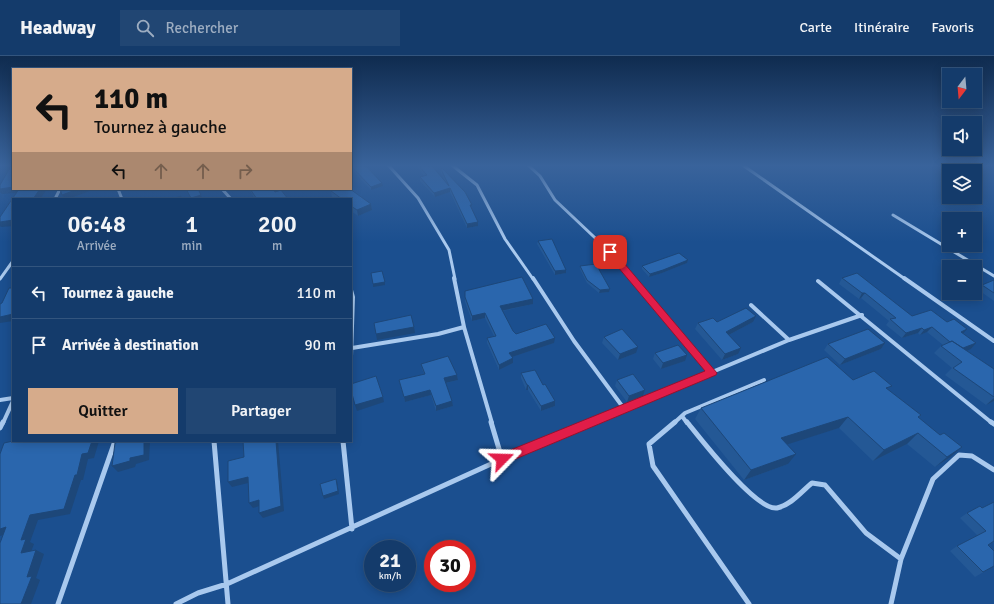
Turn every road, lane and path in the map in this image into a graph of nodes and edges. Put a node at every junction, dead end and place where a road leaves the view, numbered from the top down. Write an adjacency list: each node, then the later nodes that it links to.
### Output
1 (412, 192): 13 (street)
2 (480, 192): 22 (street)
3 (549, 192): 17 (street)
4 (780, 192): 15 (street)
5 (894, 215): 7 (street)
6 (12, 262): 8 (street)
7 (994, 276)
8 (0, 278)
9 (818, 281): 12 (street)
10 (352, 294): 16 (street)
11 (752, 304): 14 (street)
12 (862, 315): 14 (street); 24 (street)
13 (464, 327): 16 (street); 29 (street)
14 (789, 340): 17 (street)
15 (994, 341)
16 (352, 348)
17 (712, 373): 22 (street)
18 (764, 380): 23 (street)
19 (12, 398): 20 (street)
20 (0, 400)
21 (12, 404): 25 (street)
22 (625, 410): 29 (street)
23 (682, 416): 32 (street); 37 (street)
24 (994, 424)
25 (0, 428)
26 (115, 442): 34 (street)
27 (214, 442): 33 (street)
28 (343, 442): 31 (street)
29 (502, 459): 31 (street)
30 (994, 470): 32 (street)
31 (352, 528): 33 (street)
32 (901, 559): 38 (street)
33 (227, 584): 35 (street); 36 (street)
34 (58, 604)
35 (176, 604)
36 (228, 604)
37 (749, 604)
38 (892, 604)

